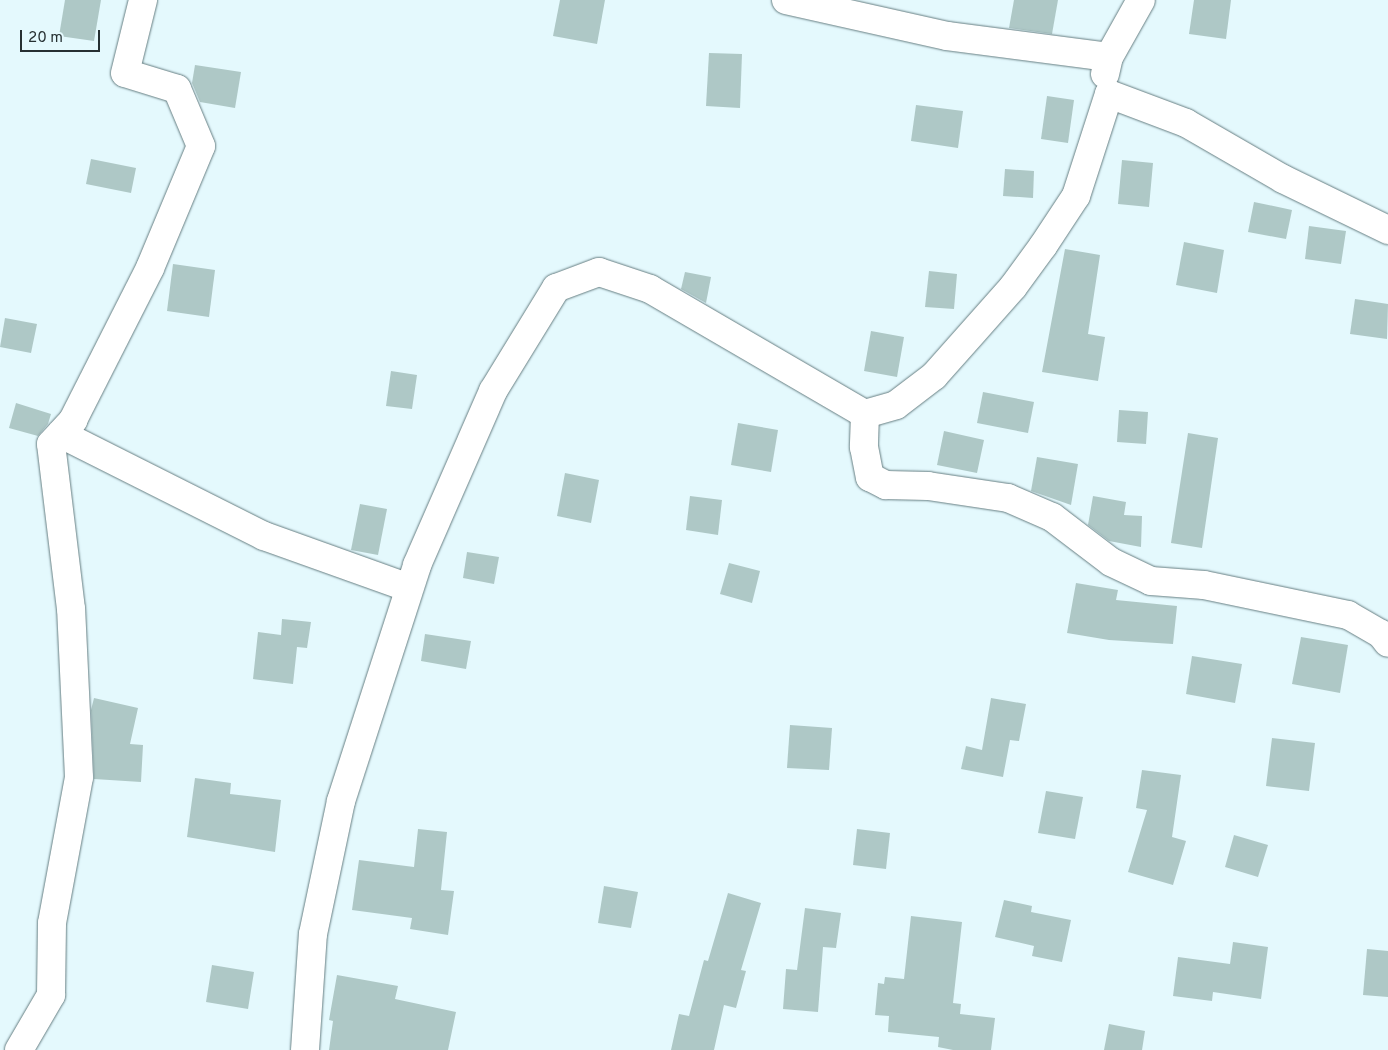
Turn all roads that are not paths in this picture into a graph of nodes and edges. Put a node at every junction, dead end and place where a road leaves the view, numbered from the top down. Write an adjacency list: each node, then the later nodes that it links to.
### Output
1 (143, 0): 8 (street)
2 (786, 0): 4 (street)
3 (1141, 0): 4 (street)
4 (1109, 57): 5 (street)
5 (1109, 94): 6 (street); 7 (street)
6 (1388, 230)
7 (865, 414): 9 (street); 10 (street)
8 (61, 434): 9 (street); 11 (street)
9 (409, 588): 12 (street)
10 (1388, 643)
11 (19, 1050)
12 (305, 1050)

